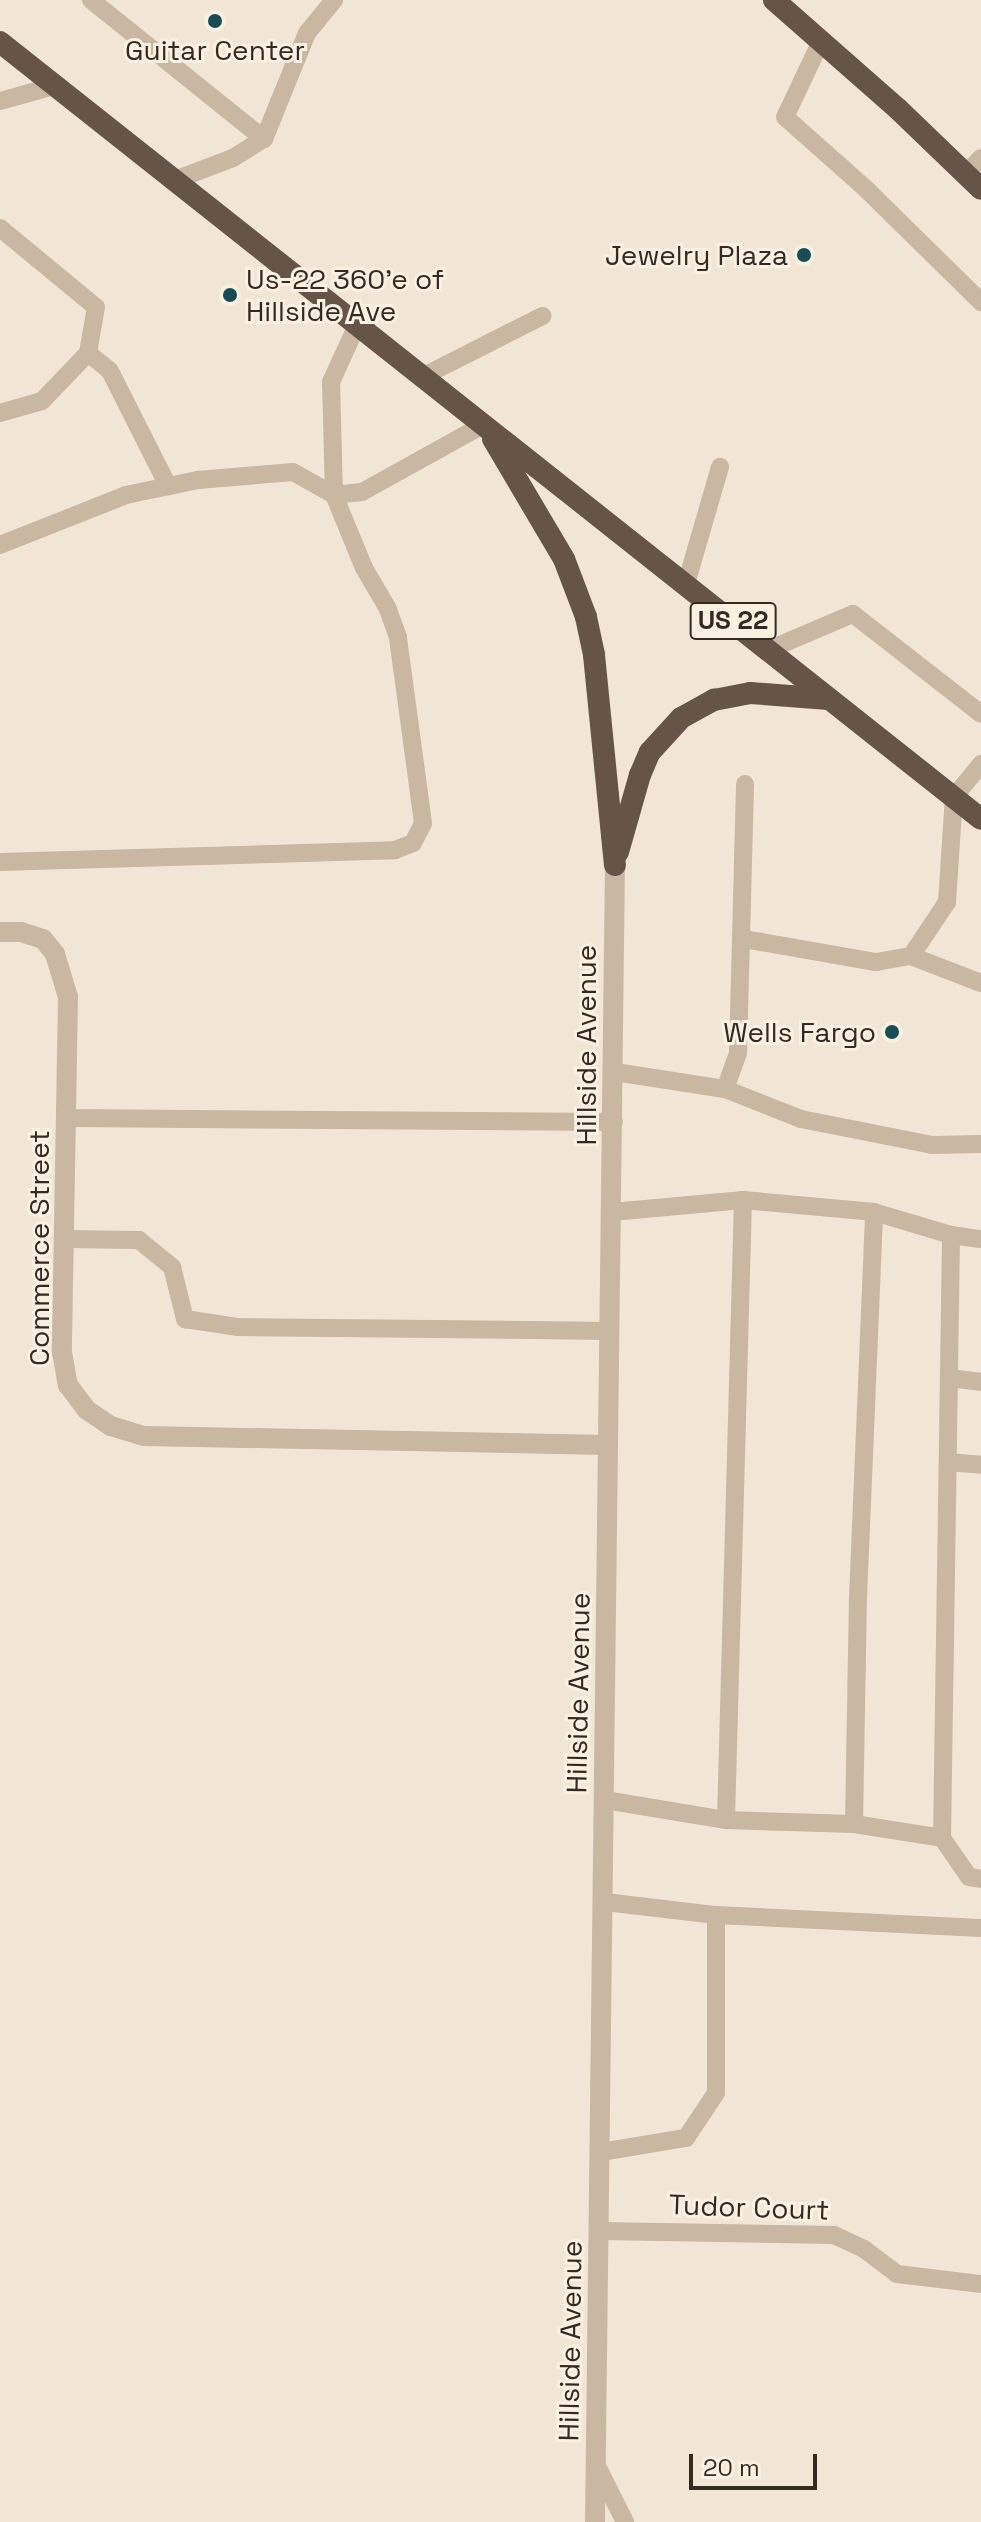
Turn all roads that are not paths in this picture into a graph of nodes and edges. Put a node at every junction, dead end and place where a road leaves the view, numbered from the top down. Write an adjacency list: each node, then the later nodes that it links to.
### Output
1 (91, 0): 8 (lane)
2 (334, 0): 8 (lane)
3 (774, 0): 4 (highway)
4 (821, 41): 9 (highway); 12 (lane)
5 (0, 42): 6 (highway, US 22)
6 (54, 86): 7 (lane); 10 (highway, US 22)
7 (0, 101)
8 (264, 139): 10 (lane)
9 (976, 174)
10 (175, 180): 14 (highway, US 22)
11 (0, 228): 15 (lane)
12 (981, 302)
13 (542, 316): 16 (lane)
14 (357, 325): 16 (highway, US 22); 21 (lane)
15 (88, 353): 17 (lane); 20 (lane)
16 (422, 377): 18 (highway, US 22)
17 (0, 413)
18 (483, 425): 21 (lane); 23 (highway, US 22); 32 (highway)
19 (720, 467): 23 (lane)
20 (168, 486): 21 (lane); 22 (lane)
21 (334, 495): 31 (lane)
22 (0, 545)
23 (686, 584): 24 (highway, US 22)
24 (768, 650): 25 (highway, US 22); 26 (lane)
25 (830, 699): 29 (highway, US 22); 32 (highway)
26 (981, 714)
27 (981, 764): 29 (lane)
28 (745, 784): 34 (lane)
29 (954, 797): 30 (highway, US 22); 35 (lane)
30 (981, 819)
31 (0, 862)
32 (615, 865): 37 (street, Hillside Avenue)
33 (0, 932): 39 (street, Commerce Street)
34 (744, 939): 35 (lane); 38 (lane)
35 (911, 956): 36 (lane)
36 (981, 983)
37 (615, 1072): 38 (lane); 40 (street, Hillside Avenue)
38 (725, 1089): 41 (lane)
39 (66, 1118): 40 (lane); 46 (street, Commerce Street)
40 (614, 1122): 43 (street, Hillside Avenue)
41 (981, 1144)
42 (743, 1200): 43 (lane); 44 (lane); 55 (lane)
43 (612, 1212): 48 (street, Hillside Avenue)
44 (874, 1212): 45 (lane); 56 (lane)
45 (951, 1235): 47 (lane); 49 (lane)
46 (64, 1239): 48 (lane); 51 (street, Commerce Street)
47 (981, 1239)
48 (610, 1331): 51 (street, Hillside Avenue)
49 (949, 1378): 50 (lane); 52 (lane)
50 (981, 1382)
51 (608, 1445): 54 (street, Hillside Avenue)
52 (948, 1462): 53 (lane); 57 (lane)
53 (981, 1465)
54 (605, 1800): 55 (lane); 59 (street, Hillside Avenue)
55 (726, 1820): 56 (lane)
56 (854, 1824): 57 (lane)
57 (942, 1838): 58 (lane)
58 (981, 1879)
59 (605, 1902): 60 (lane); 62 (street, Hillside Avenue)
60 (716, 1915): 61 (lane); 62 (lane)
61 (981, 1928)
62 (601, 2152): 63 (street, Hillside Avenue)
63 (600, 2231): 64 (lane, Tudor Court); 65 (street, Hillside Avenue)
64 (981, 2284)
65 (596, 2464): 66 (street, Hillside Avenue); 67 (lane)
66 (595, 2522)
67 (625, 2522)

